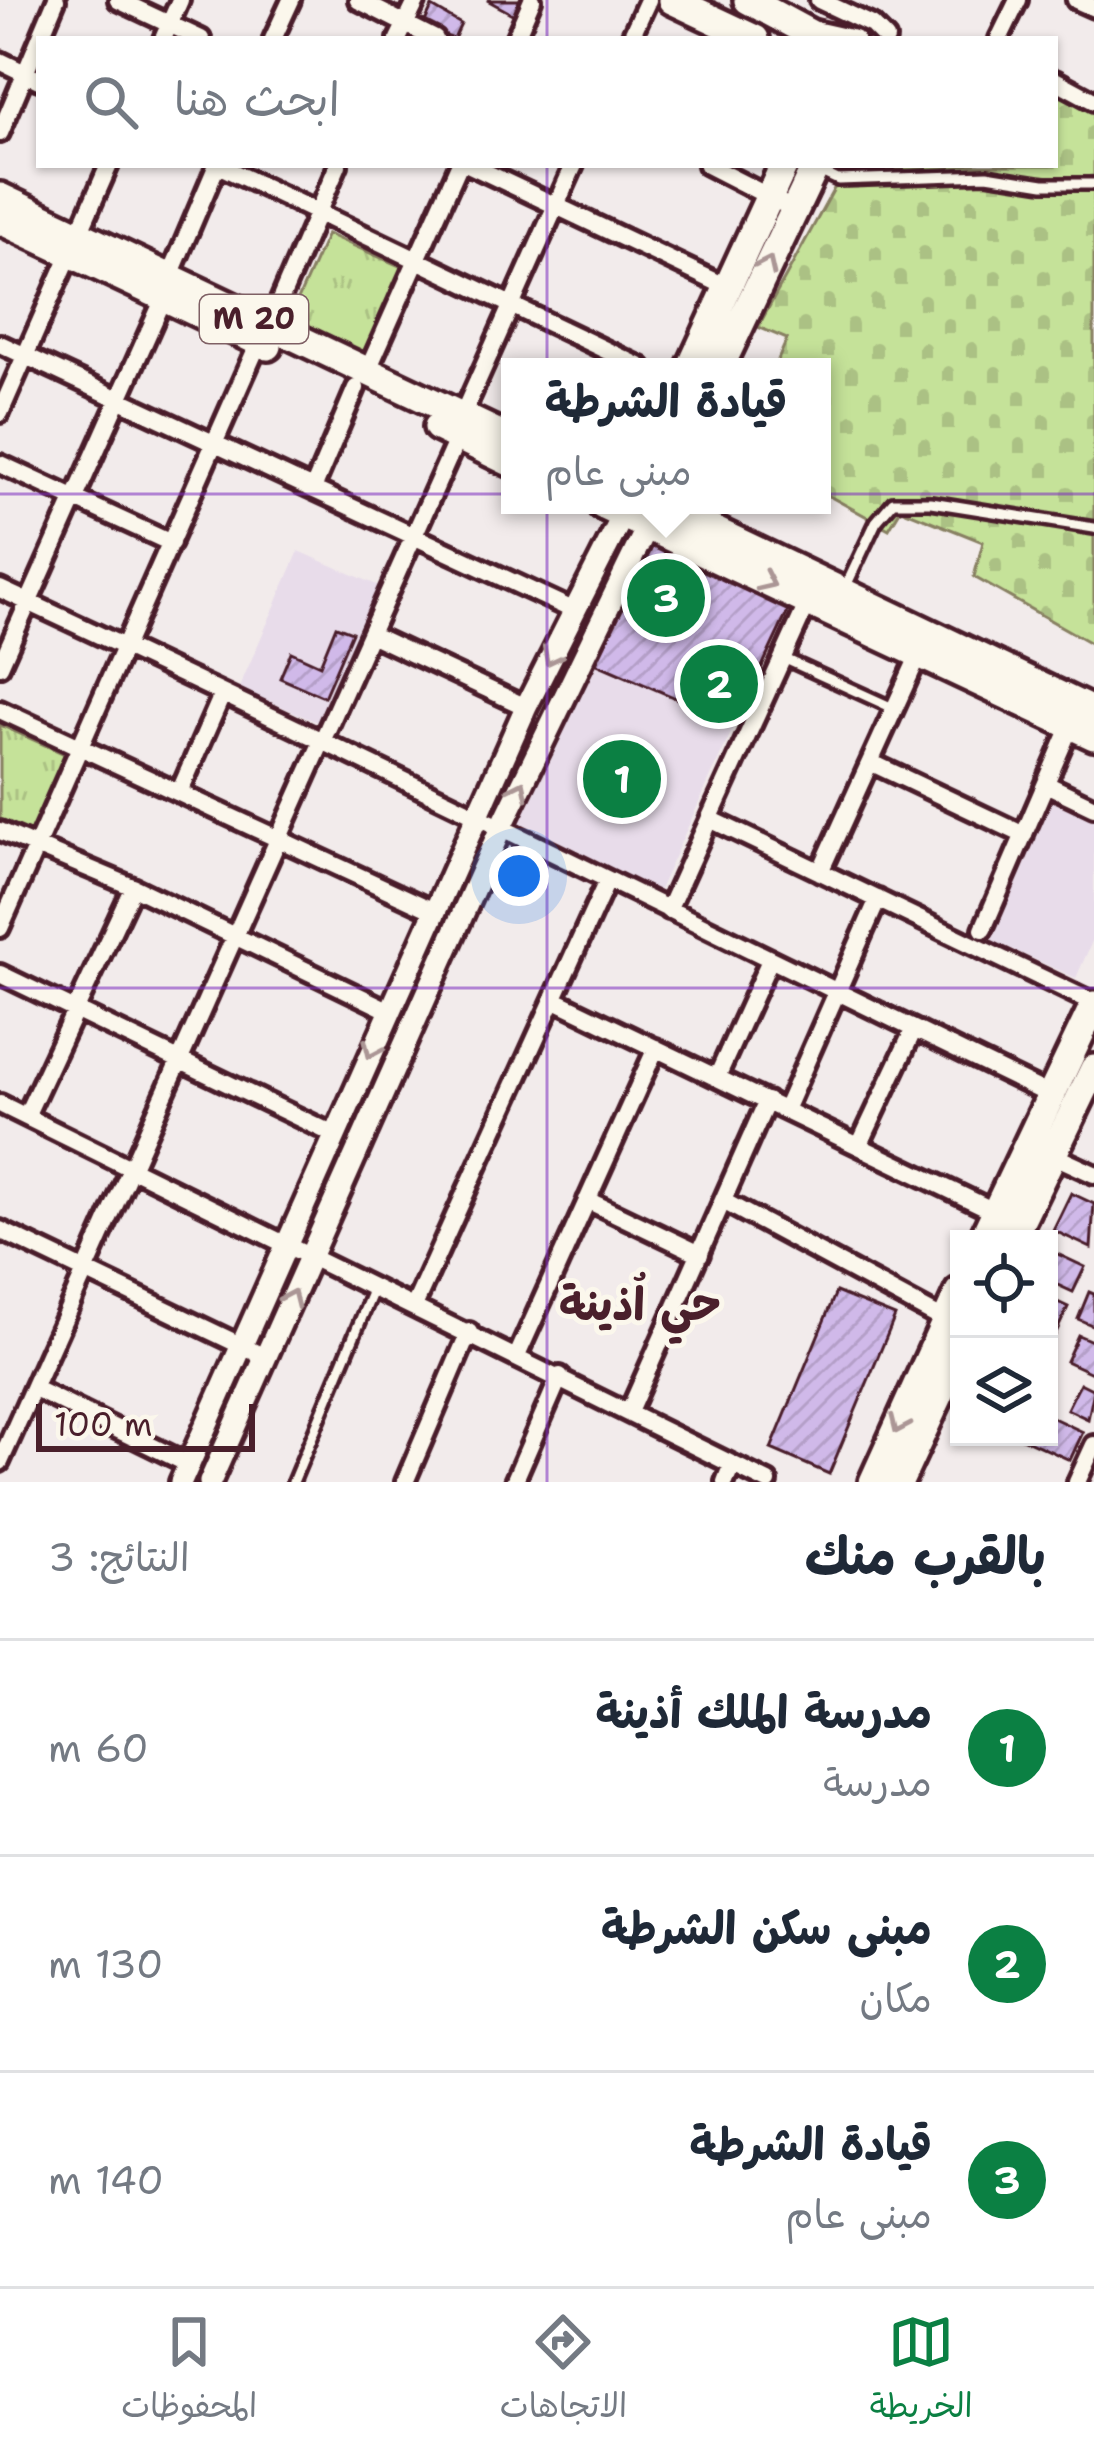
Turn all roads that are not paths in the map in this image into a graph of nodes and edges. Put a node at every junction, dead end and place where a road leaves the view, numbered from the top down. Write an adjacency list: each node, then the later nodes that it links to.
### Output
1 (56, 0): 18 (street)
2 (118, 0): 15 (street)
3 (180, 0): 15 (street)
4 (291, 0): 19 (street)
5 (358, 0): 16 (street)
6 (417, 0): 16 (street)
7 (532, 0): 20 (street)
8 (648, 0): 21 (street)
9 (672, 0): 22 (main road)
10 (748, 0): 17 (main road)
11 (819, 0): 23 (street)
12 (1018, 0): 24 (street)
13 (1076, 0): 14 (street)
14 (1094, 8)
15 (167, 32)
16 (402, 32)
17 (814, 34)
18 (44, 36)
19 (275, 36)
20 (515, 36)
21 (631, 36)
22 (749, 36)
23 (883, 36)
24 (1000, 36)
25 (0, 62): 26 (street)
26 (31, 76): 29 (street)
27 (1058, 82): 28 (street)
28 (1094, 101)
29 (0, 133)
30 (108, 168): 47 (street)
31 (216, 168): 50 (street)
32 (223, 168): 45 (street)
33 (337, 168): 45 (street)
34 (458, 168): 48 (street)
35 (476, 168): 44 (street)
36 (573, 168): 44 (street)
37 (713, 168): 43 (street)
38 (784, 168): 43 (main road)
39 (814, 168): 43 (main road)
40 (817, 168): 41 (lane)
41 (1094, 184)
42 (0, 197): 47 (main road, M 20)
43 (782, 202): 49 (main road); 57 (main road, one-way to 43)
44 (556, 205): 49 (street); 51 (street)
45 (316, 212): 48 (street); 52 (street)
46 (0, 220): 47 (main road, M 20)
47 (74, 244): 50 (main road, M 20); 54 (street)
48 (417, 259): 51 (street); 58 (street)
49 (727, 286): 56 (main road)
50 (167, 288): 52 (main road, M 20); 59 (street)
51 (512, 304): 55 (street); 61 (street)
52 (264, 334): 58 (main road, M 20); 63 (street)
53 (0, 344): 54 (street)
54 (25, 356): 59 (street); 60 (street)
55 (623, 358)
56 (695, 358)
57 (723, 358)
58 (361, 381): 61 (main road, M 20); 66 (street)
59 (119, 399): 63 (street); 67 (street)
60 (0, 412)
61 (460, 428): 62 (main road, M 20); 64 (main road, M 20); 73 (street)
62 (501, 438)
63 (214, 443): 66 (street); 74 (street)
64 (501, 456)
65 (0, 464): 67 (street)
66 (313, 489): 73 (street)
67 (75, 499): 74 (street); 77 (street)
68 (634, 514): 79 (street)
69 (634, 514): 98 (street, one-way to 69)
70 (643, 514): 78 (main road, one-way to 78)
71 (646, 514): 76 (main road)
72 (1094, 527): 76 (lane)
73 (414, 536): 79 (street); 80 (street)
74 (171, 543): 82 (street)
75 (0, 589): 77 (street)
76 (844, 590): 81 (main road)
77 (28, 602): 82 (street); 84 (street)
78 (808, 602): 81 (main road); 83 (street)
79 (575, 611): 86 (street, one-way to 86)
80 (370, 634): 86 (street); 90 (street)
81 (924, 644): 87 (street); 89 (main road)
82 (124, 647): 85 (street); 91 (street)
83 (783, 658): 87 (lane); 97 (street)
84 (0, 666)
85 (222, 695): 90 (street); 94 (street)
86 (526, 706): 96 (street)
87 (895, 709): 92 (street)
88 (0, 710): 91 (street)
89 (1086, 724): 93 (street)
90 (323, 740): 96 (street); 101 (street)
91 (80, 747): 94 (street); 102 (street)
92 (870, 762): 100 (street); 103 (street)
93 (1046, 784): 95 (street); 100 (street)
94 (179, 793): 101 (street)
95 (1094, 807)
96 (476, 819): 98 (street); 107 (street)
97 (710, 819): 103 (street); 108 (street)
98 (500, 830): 104 (street); 130 (street)
99 (0, 831): 102 (street)
100 (1024, 835): 110 (street)
101 (279, 838): 107 (street); 111 (street)
102 (36, 847): 105 (street); 109 (street)
103 (820, 872): 106 (street)
104 (607, 881): 108 (street); 115 (street)
105 (133, 887): 111 (street); 117 (street)
106 (878, 899): 114 (street); 116 (street)
107 (434, 910): 118 (street)
108 (668, 910): 112 (street)
109 (0, 928)
110 (983, 929)
111 (234, 939): 118 (street); 121 (street)
112 (770, 960): 114 (street); 123 (street)
113 (0, 974): 117 (street)
114 (837, 992): 119 (street); 127 (street)
115 (555, 1000): 120 (street); 146 (street)
116 (1094, 1004): 124 (main road)
117 (76, 1010): 121 (street); 128 (street)
118 (390, 1010): 129 (street, one-way to 129)
119 (914, 1029): 124 (street); 131 (street)
120 (656, 1048): 123 (street); 135 (street)
121 (180, 1060): 129 (street); 133 (street)
122 (1094, 1070): 132 (main road)
123 (717, 1077): 125 (street)
124 (1050, 1095): 132 (main road)
125 (767, 1101): 127 (street); 136 (street)
126 (0, 1104): 128 (street)
127 (785, 1110): 131 (street)
128 (26, 1116): 133 (street)
129 (335, 1135): 130 (street); 141 (street)
130 (357, 1146): 142 (street)
131 (859, 1146): 137 (street)
132 (1040, 1149): 134 (street); 137 (main road); 140 (main road)
133 (132, 1167): 141 (street); 144 (street)
134 (1094, 1174)
135 (587, 1200): 143 (street); 151 (street)
136 (723, 1202): 143 (street); 148 (street)
137 (996, 1212): 139 (main road)
138 (0, 1230): 144 (street)
139 (987, 1230)
140 (1015, 1230)
141 (286, 1241): 142 (street); 150 (street)
142 (311, 1253): 145 (street); 152 (street, one-way to 142)
143 (700, 1254): 156 (street)
144 (86, 1271): 150 (street); 155 (street)
145 (375, 1286): 146 (street); 161 (lane)
146 (415, 1304): 149 (street)
147 (950, 1312): 148 (main road)
148 (946, 1321): 166 (main road, one-way to 166)
149 (469, 1332): 151 (street); 163 (street)
150 (241, 1345): 152 (street); 159 (street)
151 (517, 1356): 154 (street)
152 (265, 1357): 162 (street)
153 (950, 1372): 167 (main road)
154 (560, 1376): 156 (street); 164 (street)
155 (33, 1388): 158 (street); 159 (street)
156 (629, 1412): 160 (street)
157 (1094, 1445): 168 (street)
158 (0, 1462)
159 (185, 1473)
160 (729, 1473): 165 (street)
161 (297, 1481)
162 (210, 1482)
163 (405, 1482)
164 (514, 1482)
165 (767, 1482)
166 (873, 1482)
167 (899, 1482)
168 (1077, 1482)

